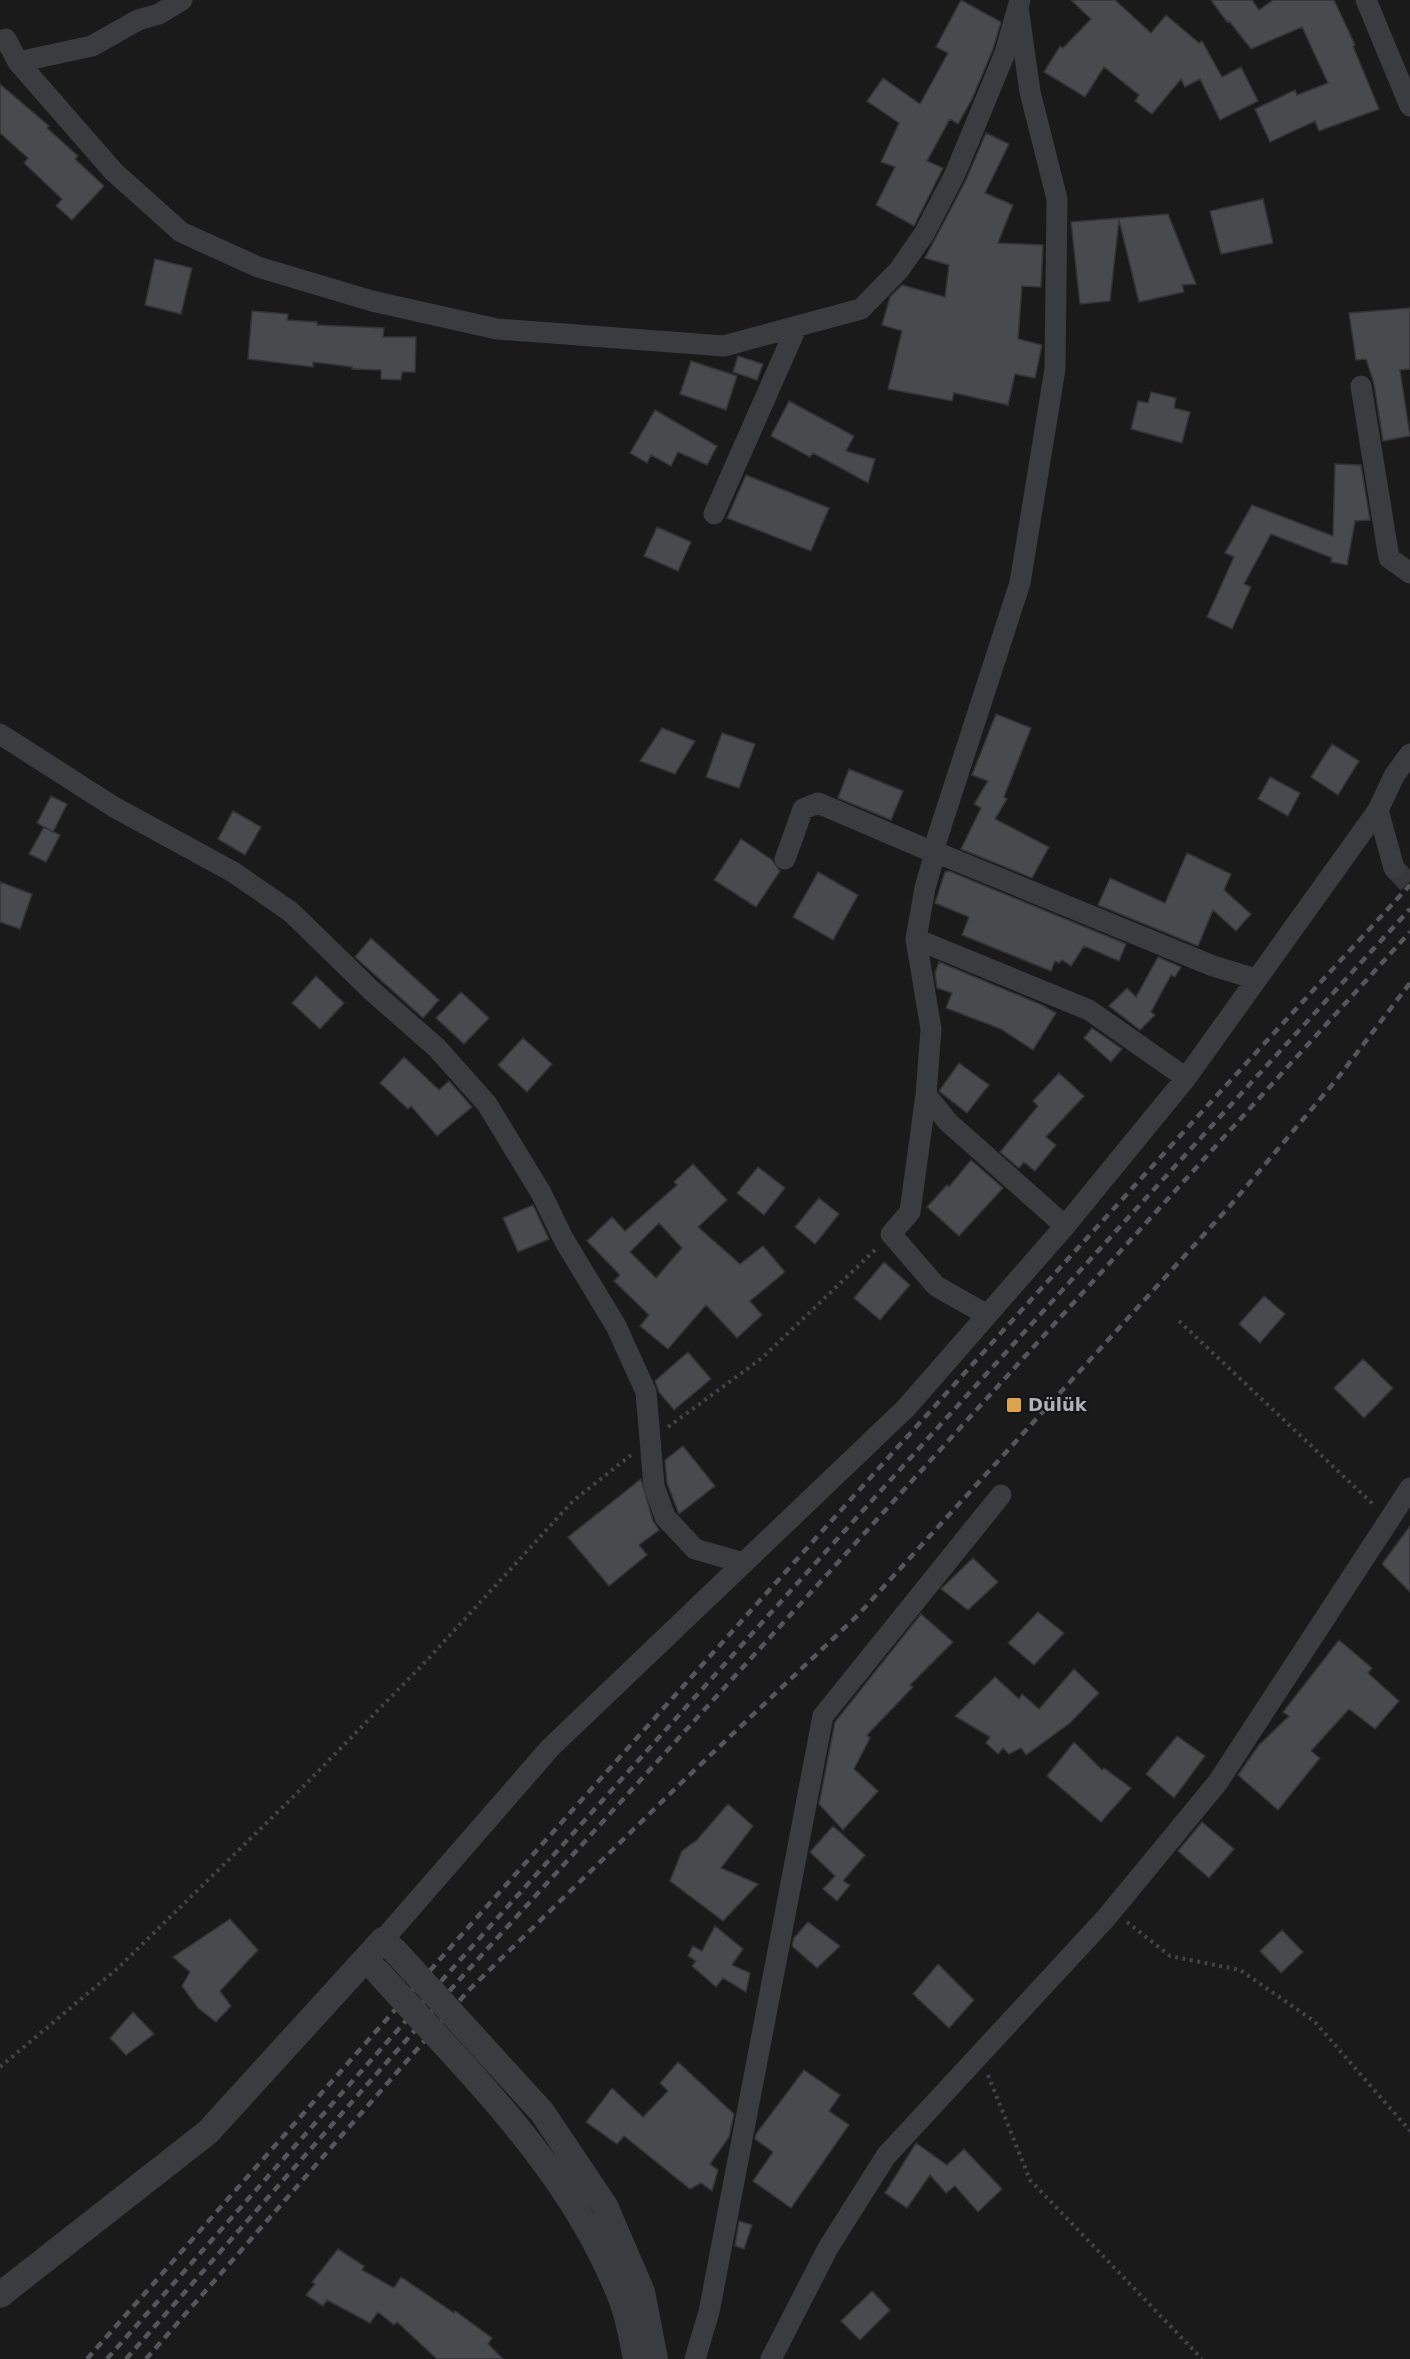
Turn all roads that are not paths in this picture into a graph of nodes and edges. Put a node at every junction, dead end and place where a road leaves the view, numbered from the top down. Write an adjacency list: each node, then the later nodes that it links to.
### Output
1 (182, 0): 5 (street)
2 (1366, 0): 6 (street)
3 (1019, 4): 7 (street); 14 (street)
4 (0, 42): 5 (street)
5 (18, 62): 7 (street)
6 (1409, 99)
7 (797, 326): 9 (street)
8 (1361, 386): 10 (street)
9 (714, 514)
10 (1410, 573)
11 (0, 734): 25 (street)
12 (1410, 754): 13 (street)
13 (1378, 810): 16 (street); 18 (street)
14 (934, 852): 15 (street); 17 (street); 18 (street)
15 (785, 859)
16 (1394, 868)
17 (916, 939): 19 (street); 20 (street)
18 (1256, 979): 19 (street)
19 (1186, 1078): 21 (street)
20 (926, 1095): 21 (street); 22 (street)
21 (1065, 1226): 22 (street)
22 (987, 1315): 25 (street)
23 (1410, 1488): 32 (street)
24 (1001, 1495): 31 (street)
25 (744, 1563): 26 (street)
26 (390, 1946): 27 (street); 30 (street, bridge)
27 (372, 1966): 28 (street); 29 (street, bridge)
28 (0, 2295)
29 (636, 2359)
30 (655, 2359)
31 (695, 2359)
32 (771, 2359)

